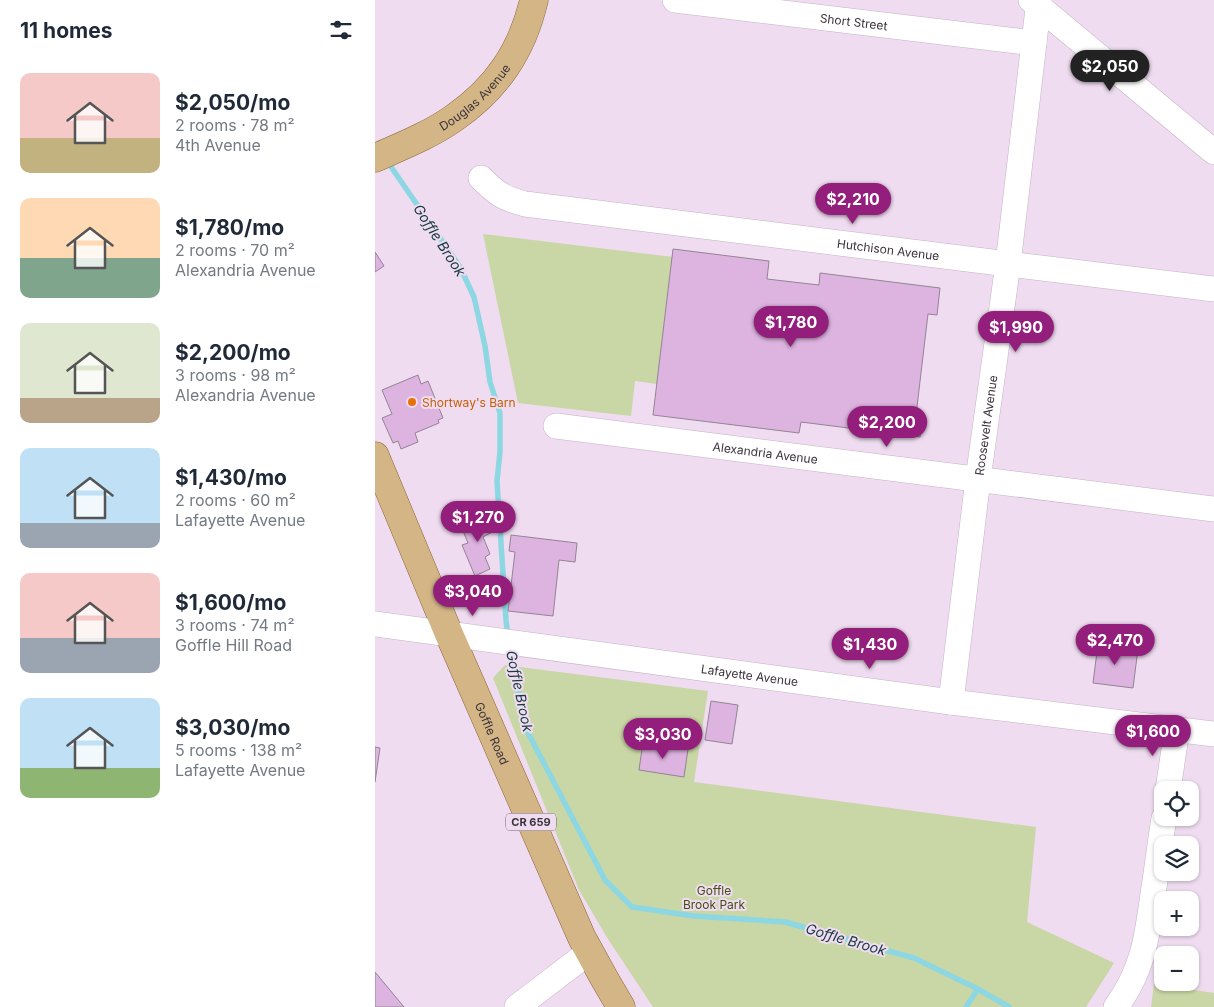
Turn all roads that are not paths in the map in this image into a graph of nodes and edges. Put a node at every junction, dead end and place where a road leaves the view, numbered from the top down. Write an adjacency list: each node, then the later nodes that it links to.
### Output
1 (534, 0): 6 (main road, Douglas Avenue)
2 (675, 0): 4 (street, Short Street)
3 (1036, 2): 4 (street, Roosevelt Avenue); 5 (street)
4 (1034, 43): 8 (street, Roosevelt Avenue)
5 (1214, 152)
6 (385, 154)
7 (481, 178): 8 (street, Hutchison Avenue)
8 (1008, 264): 9 (street, Hutchison Avenue); 12 (street, Roosevelt Avenue)
9 (1214, 289)
10 (556, 426): 12 (street, Alexandria Avenue)
11 (375, 456): 15 (main road, Goffle Road / CR 659)
12 (978, 479): 13 (street, Alexandria Avenue); 16 (street, Roosevelt Avenue)
13 (1214, 509)
14 (375, 624): 15 (street, Lafayette Avenue)
15 (449, 634): 16 (street, Lafayette Avenue); 21 (main road, Goffle Road / CR 659)
16 (951, 702): 17 (street, Lafayette Avenue)
17 (1177, 729): 18 (street, Lafayette Avenue); 19 (street)
18 (1214, 734)
19 (1169, 781)
20 (1163, 826): 24 (street)
21 (589, 952): 22 (street); 23 (main road, Goffle Road / CR 659)
22 (517, 1007)
23 (621, 1007)
24 (1116, 1007)

